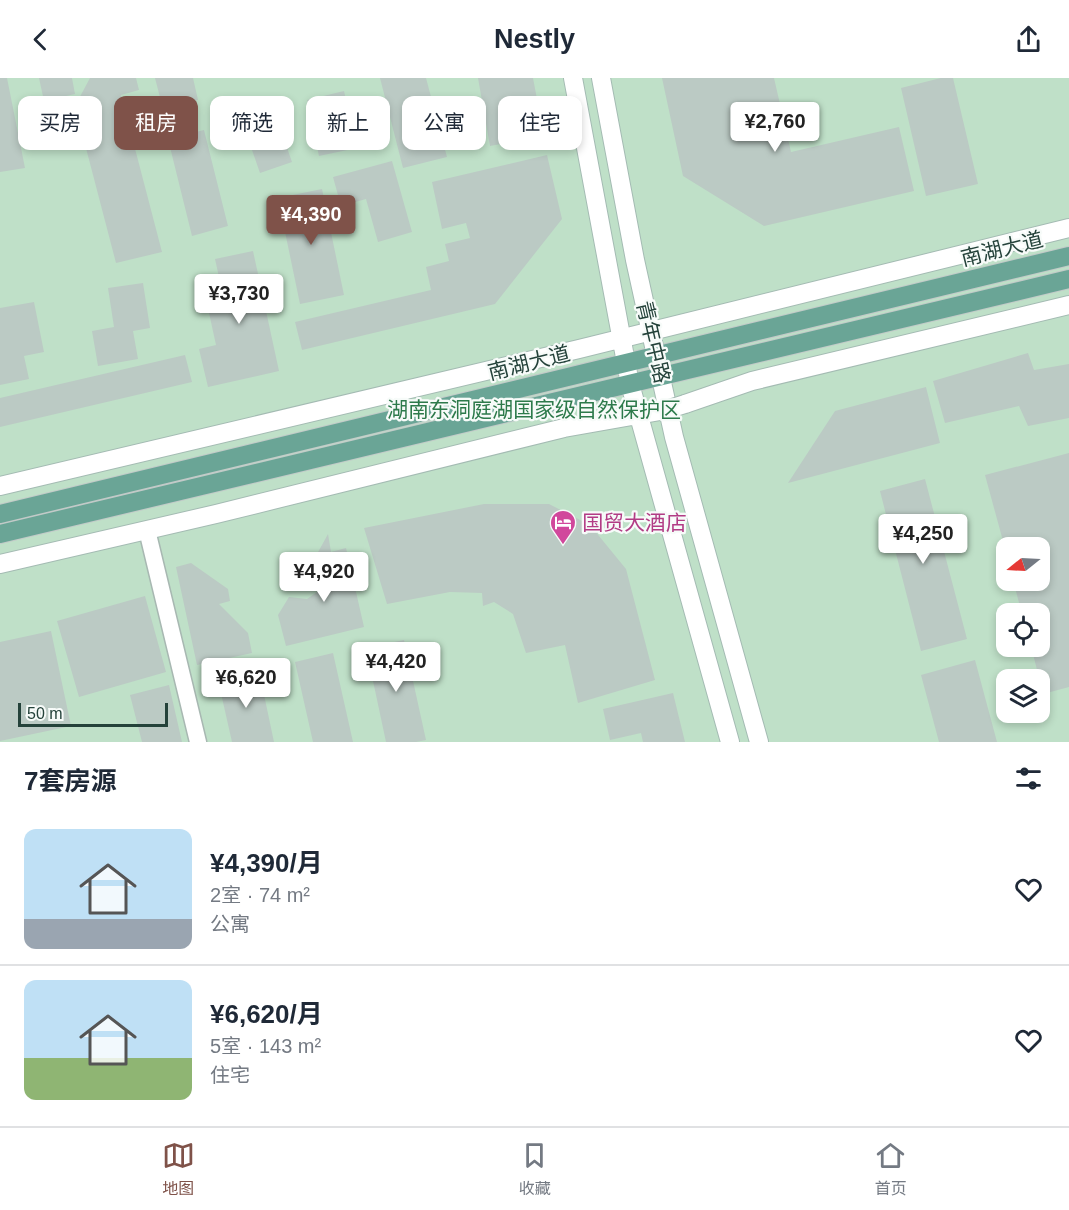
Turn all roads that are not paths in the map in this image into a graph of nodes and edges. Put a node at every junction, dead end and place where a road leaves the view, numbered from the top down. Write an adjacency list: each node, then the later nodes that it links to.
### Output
1 (573, 78): 8 (main road, 青年中路)
2 (602, 78): 7 (main road, 青年中路)
3 (1069, 228): 7 (main road)
4 (1069, 256): 9 (main road, 南湖大道)
5 (1069, 279): 11 (main road, 南湖大道)
6 (1069, 305): 13 (main road, bridge)
7 (650, 332): 8 (main road); 9 (main road, 青年中路)
8 (622, 339): 10 (main road, 青年中路); 14 (main road)
9 (656, 356): 10 (main road, 南湖大道); 11 (main road, 青年中路)
10 (626, 363): 12 (main road, 青年中路); 15 (main road, 南湖大道)
11 (660, 377): 12 (main road, 南湖大道); 21 (main road, 青年中路)
12 (630, 384): 13 (main road, 青年中路); 17 (main road, 南湖大道)
13 (638, 416): 16 (main road); 20 (main road, 青年中路)
14 (0, 486)
15 (0, 514)
16 (147, 530): 18 (main road); 19 (street)
17 (0, 534)
18 (0, 564)
19 (198, 742)
20 (730, 742)
21 (759, 742)

